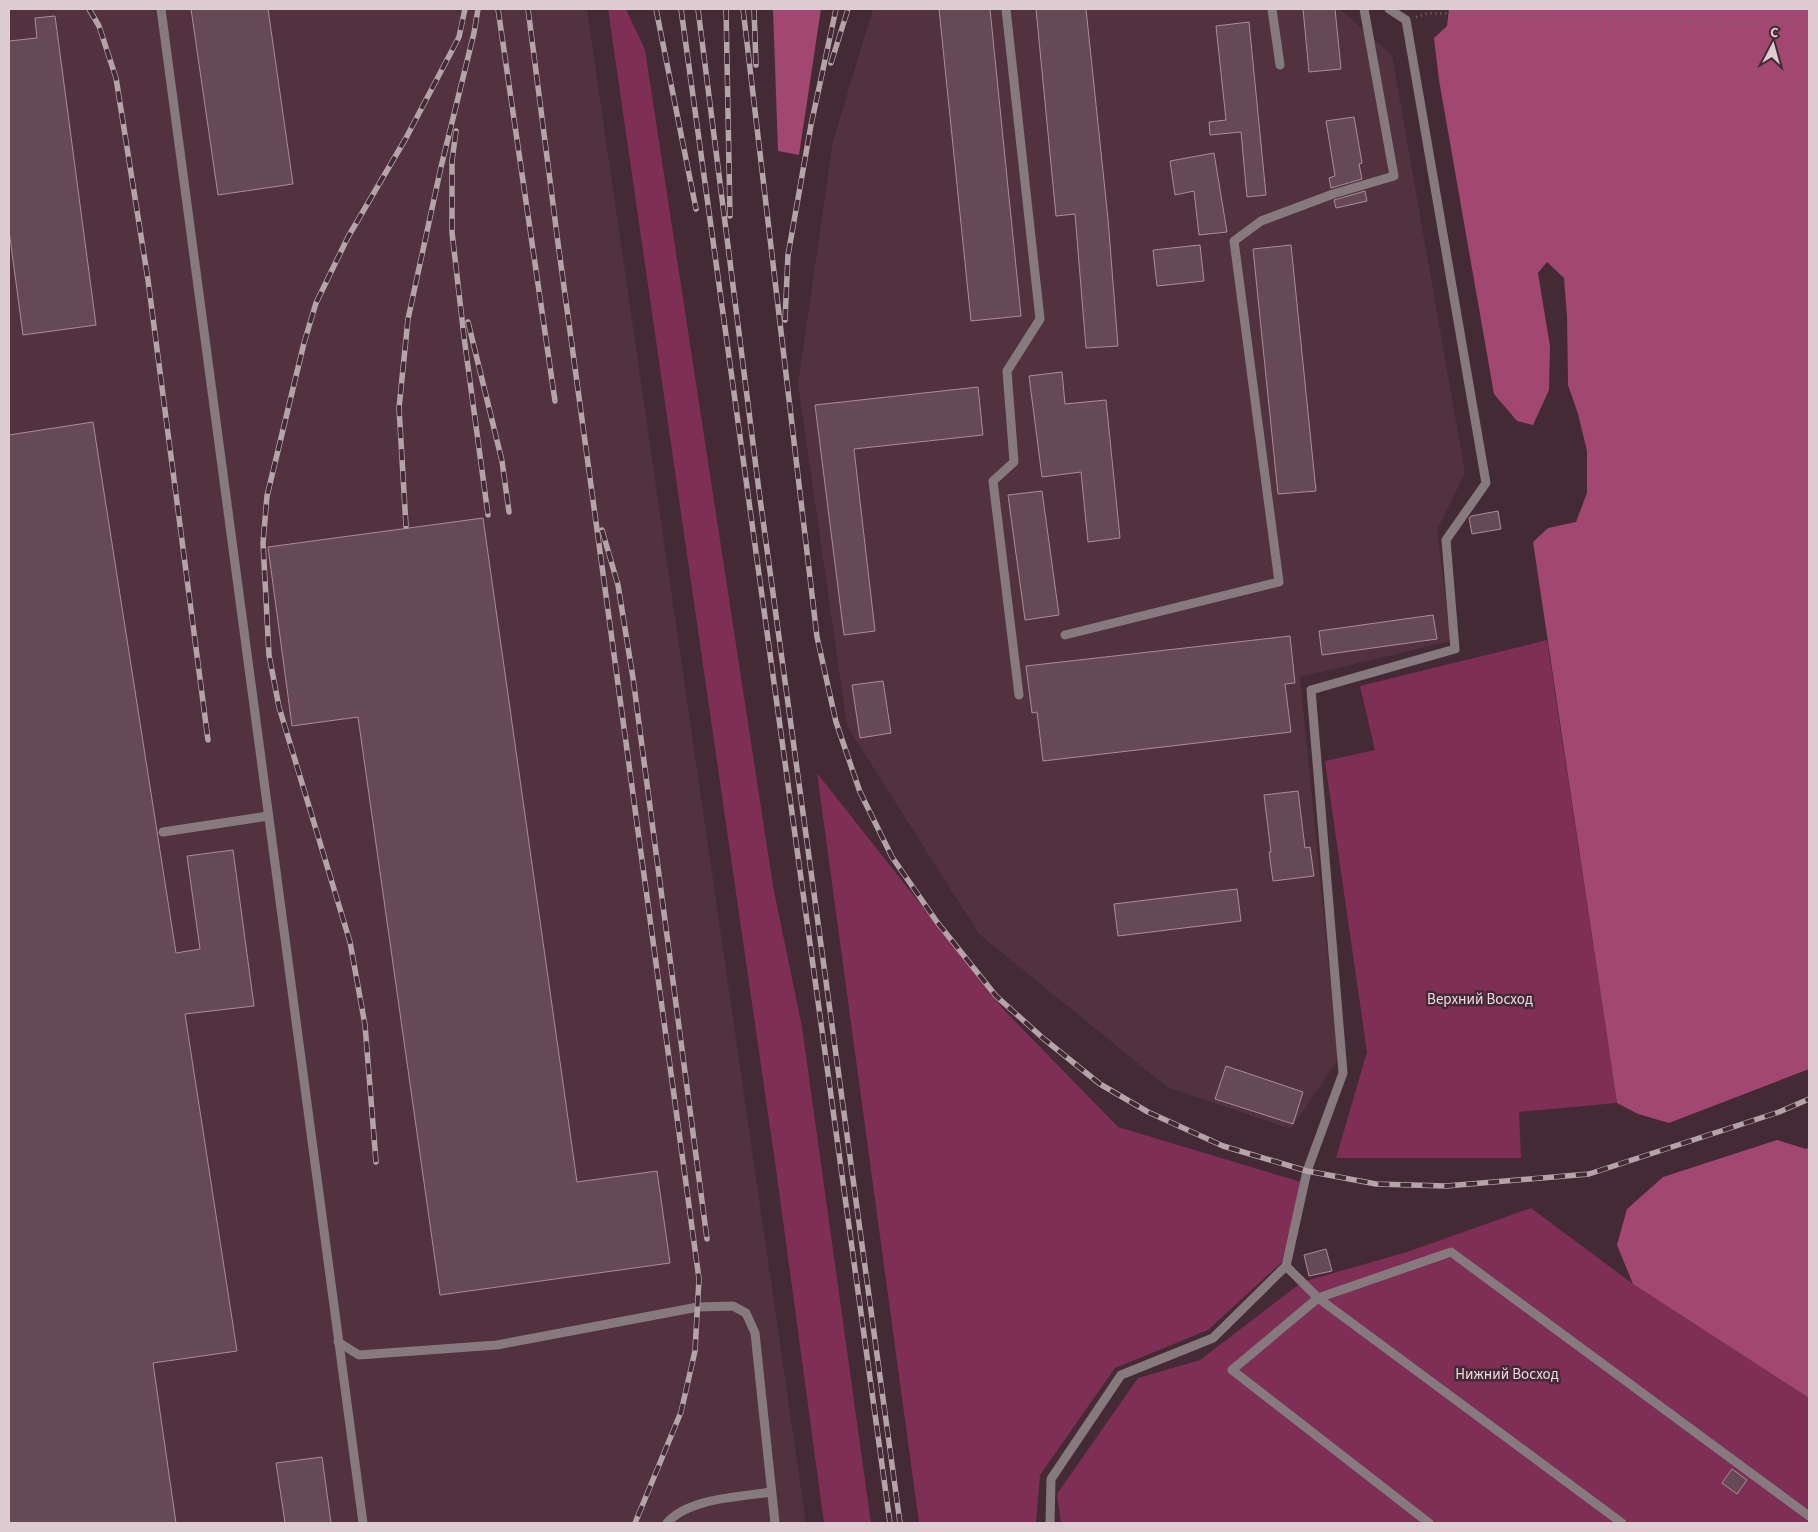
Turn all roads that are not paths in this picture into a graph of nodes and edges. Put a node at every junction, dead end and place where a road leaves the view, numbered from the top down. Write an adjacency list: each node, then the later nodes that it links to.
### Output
1 (161, 9): 9 (lane)
2 (1006, 9): 8 (lane)
3 (1272, 9): 6 (lane)
4 (1364, 9): 7 (lane)
5 (1389, 9): 11 (lane)
6 (1280, 65)
7 (1065, 635)
8 (1019, 694)
9 (268, 816): 10 (lane); 13 (lane)
10 (163, 832)
11 (1286, 1266): 12 (lane); 19 (lane)
12 (1318, 1298): 15 (lane); 20 (lane); 21 (lane)
13 (338, 1342): 14 (lane); 16 (lane)
14 (771, 1492): 17 (lane); 18 (lane)
15 (1809, 1516)
16 (362, 1523)
17 (667, 1523)
18 (775, 1523)
19 (1050, 1523)
20 (1429, 1523)
21 (1622, 1523)

